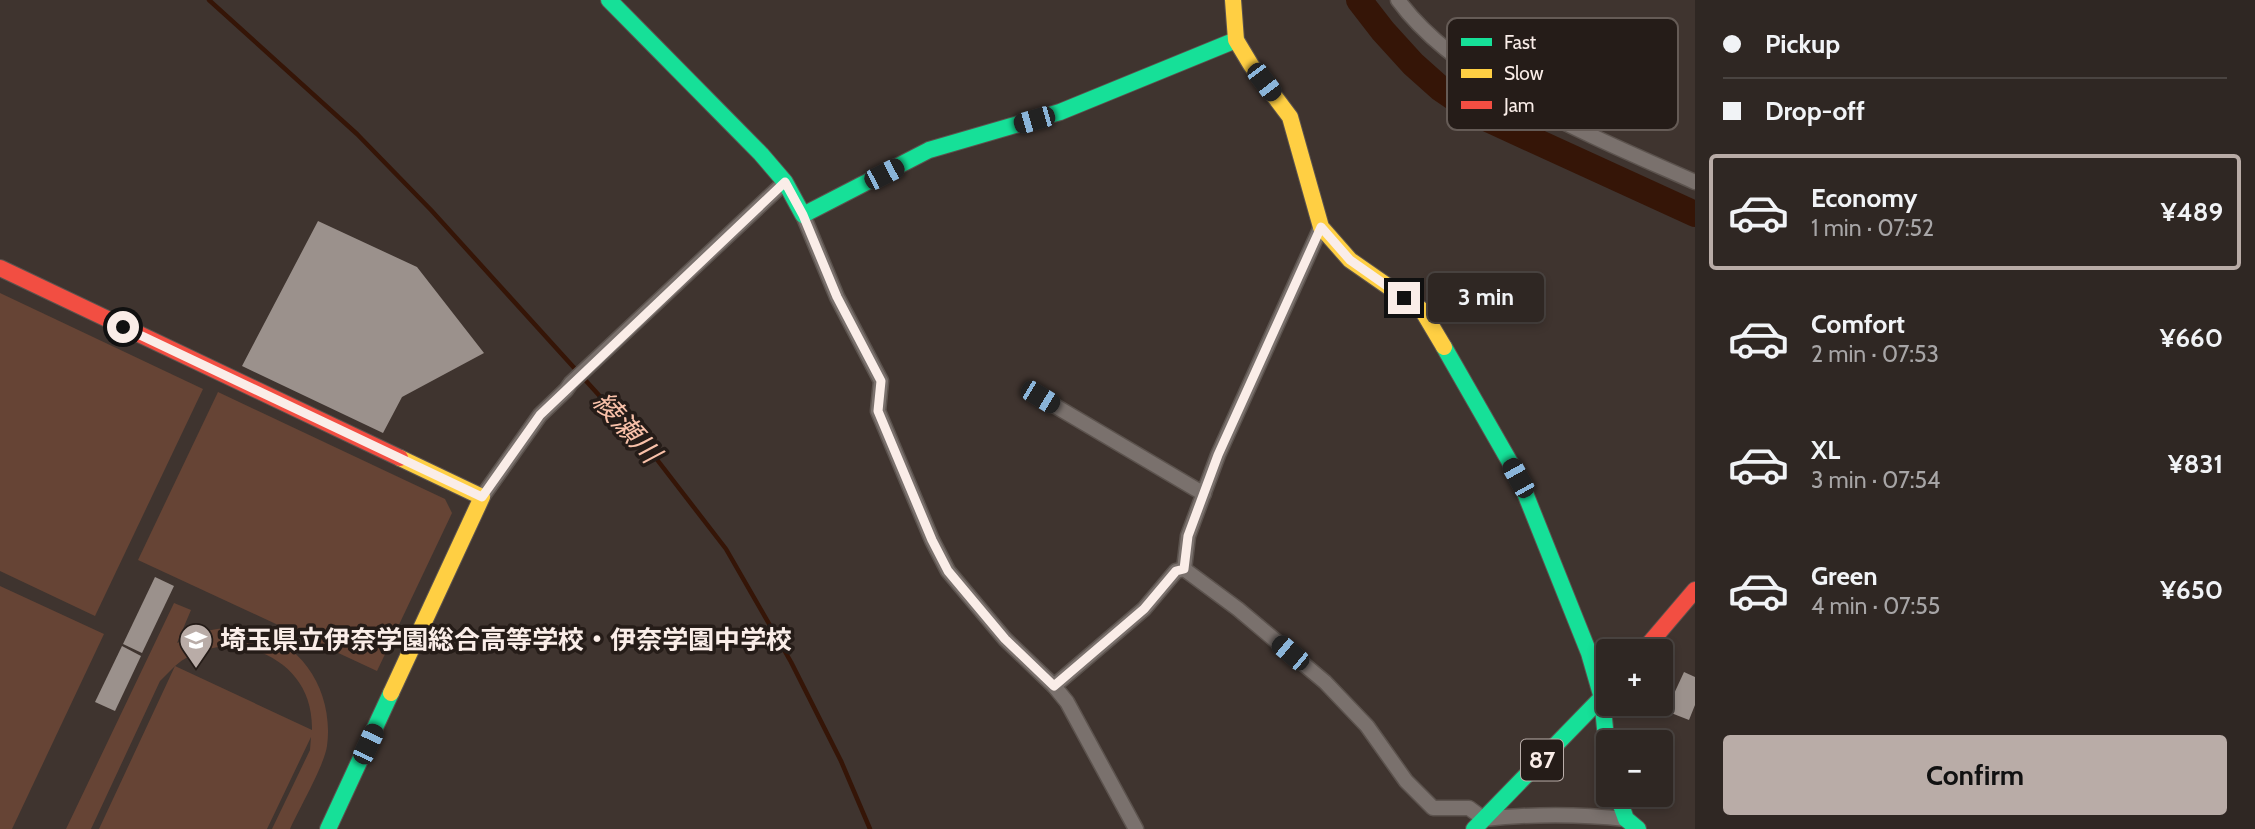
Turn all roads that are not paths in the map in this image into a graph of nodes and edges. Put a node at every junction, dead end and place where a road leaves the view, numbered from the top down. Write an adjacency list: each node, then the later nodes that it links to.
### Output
1 (609, 0): 7 (street)
2 (1233, 0): 4 (street)
3 (1398, 0): 5 (street)
4 (1236, 40): 9 (street); 10 (street)
5 (1447, 49)
6 (1583, 130): 8 (street)
7 (785, 182): 9 (street); 14 (street)
8 (1695, 182)
9 (803, 215): 19 (street)
10 (1321, 227): 13 (street); 18 (street)
11 (0, 268): 14 (street)
12 (1040, 397): 13 (street)
13 (1204, 494): 15 (street)
14 (482, 497): 24 (street)
15 (1184, 569): 19 (street); 22 (street)
16 (1695, 590): 17 (street)
17 (1653, 639)
18 (1596, 671)
19 (1054, 686): 25 (street)
20 (1596, 704): 22 (street, 87)
21 (1623, 807): 23 (street)
22 (1479, 824): 23 (street)
23 (1632, 824)
24 (328, 829)
25 (1136, 829)

